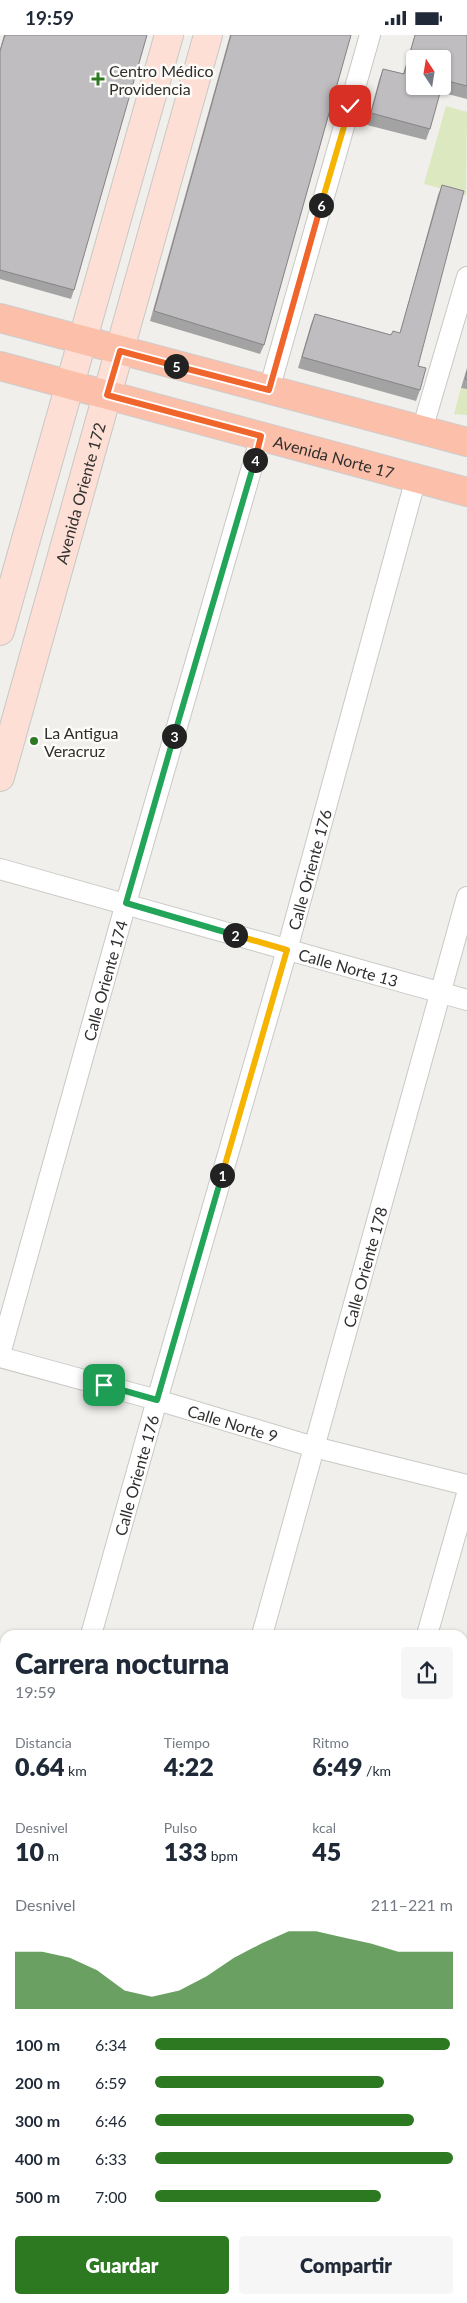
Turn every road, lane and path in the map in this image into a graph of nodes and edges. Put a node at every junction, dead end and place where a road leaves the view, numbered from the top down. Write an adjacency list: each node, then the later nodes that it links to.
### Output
1 (169, 35): 6 (street)
2 (208, 35): 7 (street, Avenida Oriente 172)
3 (370, 35): 10 (street)
4 (467, 277): 12 (street)
5 (0, 318): 6 (main road)
6 (82, 341): 7 (main road); 9 (street)
7 (120, 351): 10 (main road); 11 (street, Avenida Oriente 172)
8 (0, 366): 9 (main road, Avenida Norte 17)
9 (69, 385): 11 (main road, Avenida Norte 17); 17 (street)
10 (269, 390): 12 (main road)
11 (107, 395): 13 (main road, Avenida Norte 17); 18 (street, Avenida Oriente 172)
12 (422, 430): 14 (main road)
13 (261, 436): 15 (main road, Avenida Norte 17); 21 (street, Calle Oriente 174)
14 (467, 442)
15 (416, 478): 16 (main road, Avenida Norte 17); 22 (street, Calle Oriente 176)
16 (467, 491)
17 (0, 631)
18 (0, 777)
19 (0, 869): 21 (street, Calle Norte 13)
20 (467, 897): 23 (street, Calle Oriente 178)
21 (126, 903): 22 (street, Calle Norte 13); 25 (street, Calle Oriente 174)
22 (287, 950): 23 (street, Calle Norte 13); 26 (street, Calle Oriente 176)
23 (440, 992): 24 (street, Calle Norte 13); 27 (street, Calle Oriente 178)
24 (467, 1000)
25 (0, 1356): 26 (street, Calle Norte 9)
26 (157, 1400): 27 (street, Calle Norte 9); 30 (street, Calle Oriente 176)
27 (314, 1447): 28 (street, Calle Norte 9); 31 (street, Calle Oriente 178)
28 (467, 1485)
29 (467, 1495): 32 (street)
30 (93, 1630)
31 (263, 1630)
32 (428, 1630)

